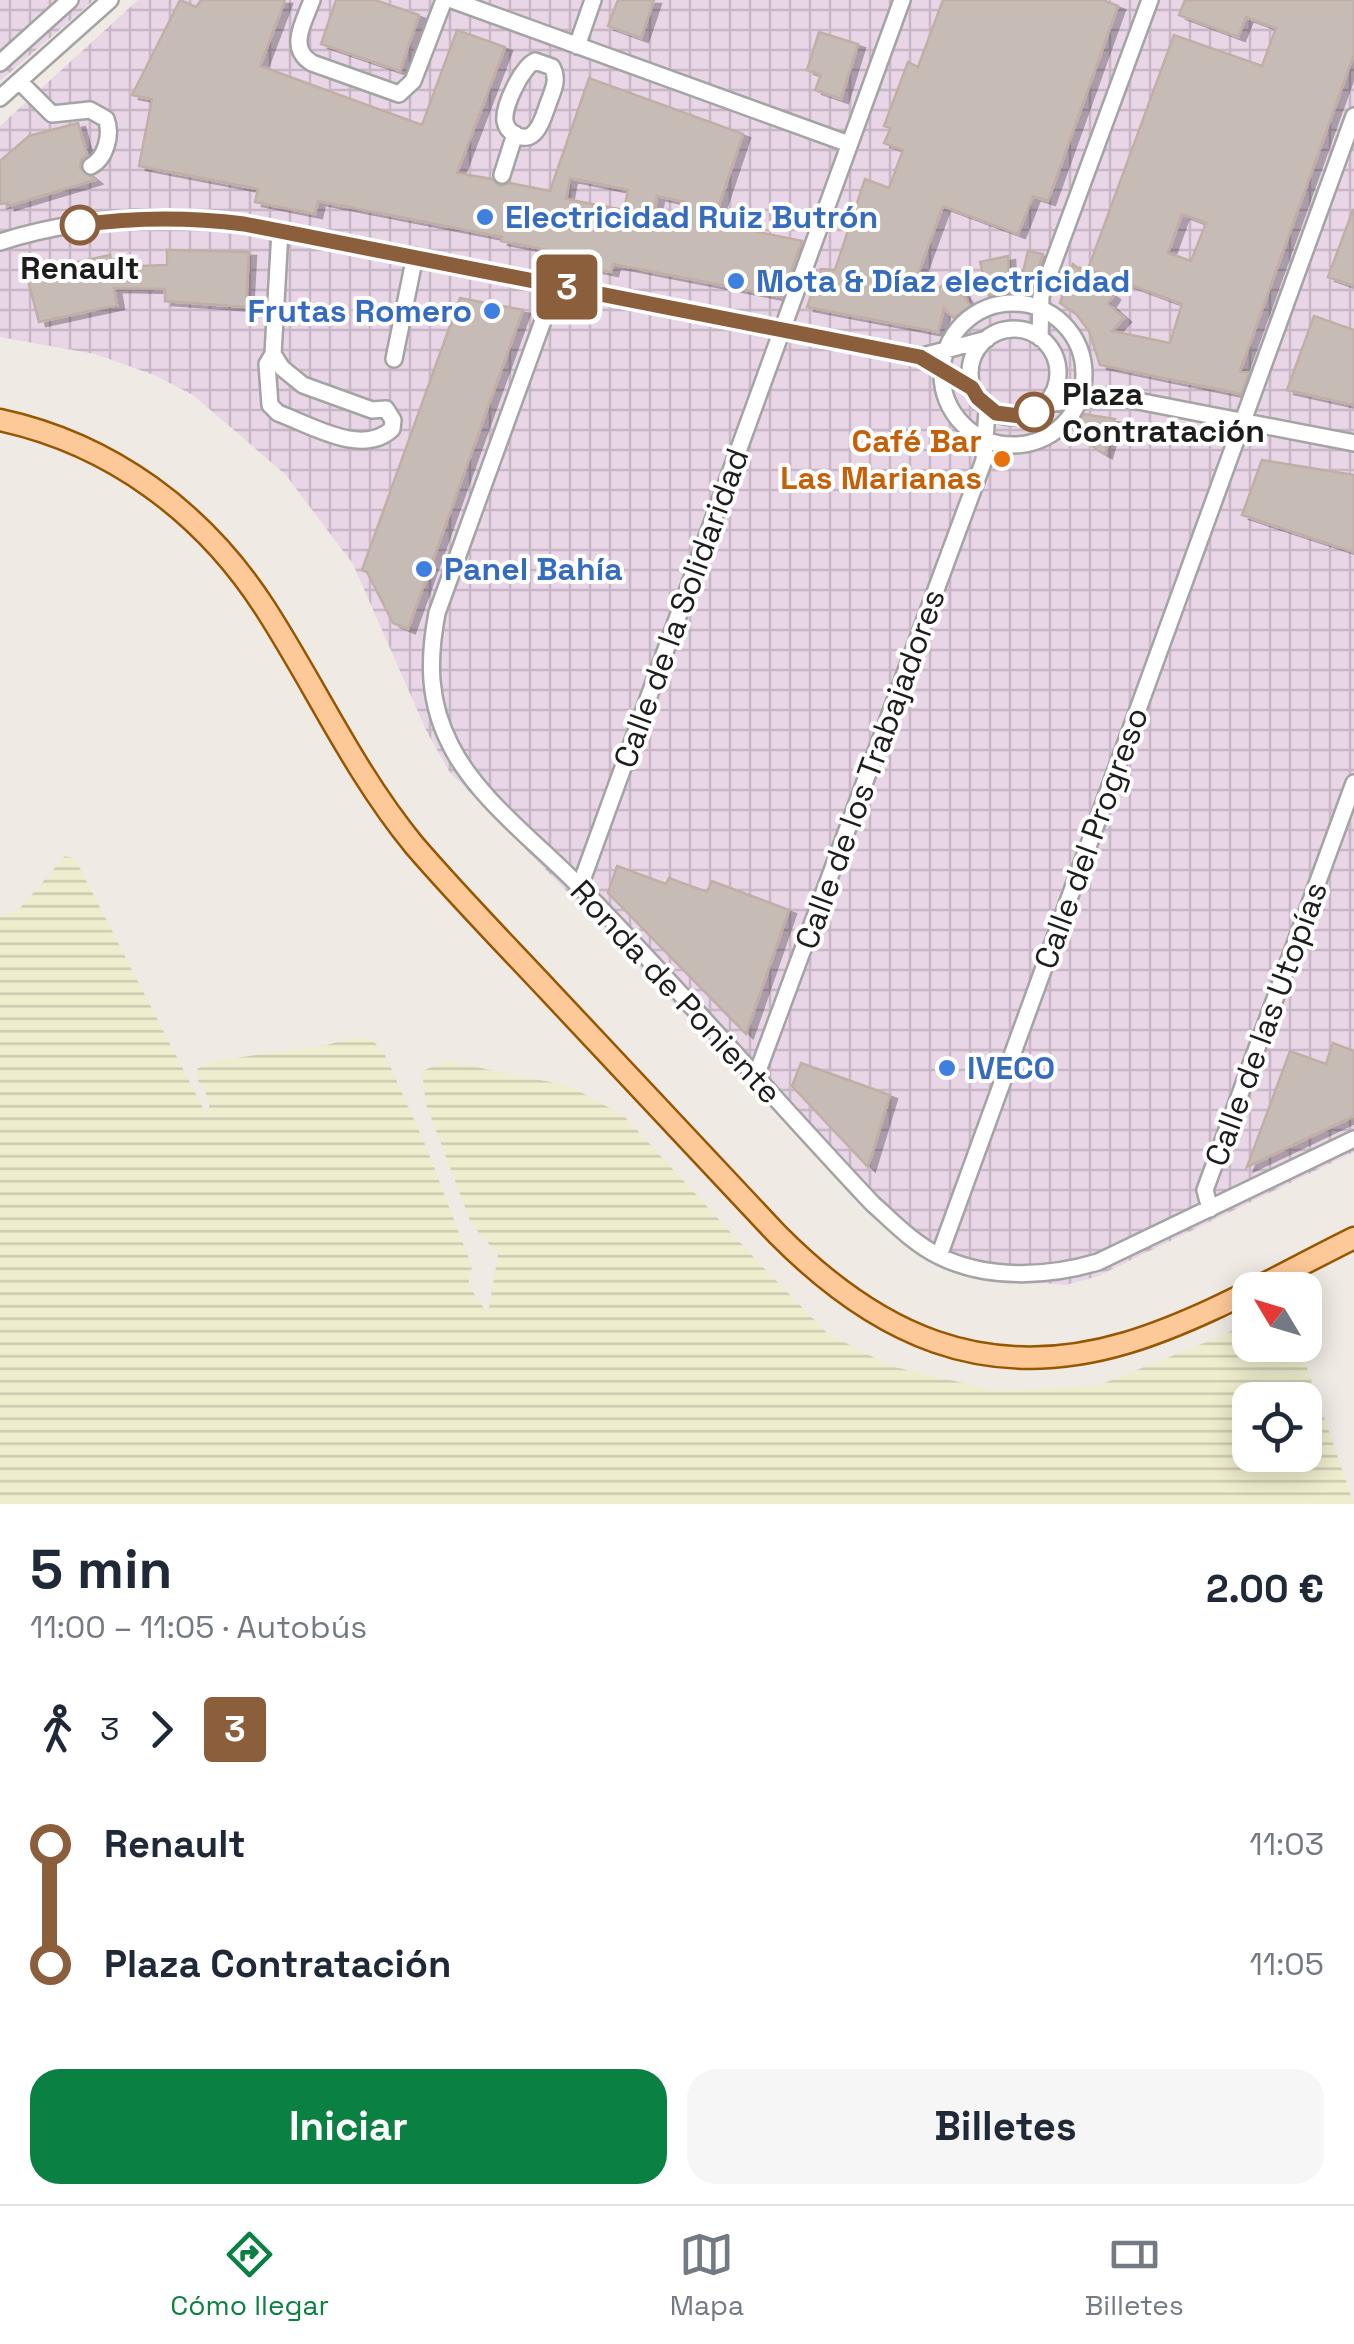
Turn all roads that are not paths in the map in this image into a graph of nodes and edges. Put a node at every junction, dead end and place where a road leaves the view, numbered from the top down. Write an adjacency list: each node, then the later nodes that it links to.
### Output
1 (70, 0): 13 (street)
2 (110, 0): 9 (street)
3 (312, 0): 4 (street)
4 (444, 0)
5 (452, 0): 10 (street)
6 (593, 0): 11 (street)
7 (902, 0): 18 (street, Calle de la Solidaridad)
8 (1150, 0): 25 (street)
9 (92, 7): 14 (street)
10 (553, 36): 11 (street); 12 (street)
11 (577, 46): 18 (street)
12 (544, 62): 17 (street); 17 (street)
13 (0, 63)
14 (19, 81): 15 (street); 19 (street)
15 (0, 98)
16 (1354, 116): 44 (street, Calle del Progreso)
17 (515, 134): 20 (street)
18 (849, 144): 26 (street, Calle de la Solidaridad)
19 (91, 166)
20 (502, 174)
21 (280, 231): 22 (street); 23 (street); 31 (street)
22 (0, 242)
23 (414, 256): 24 (street); 33 (street)
24 (556, 285): 26 (street); 48 (street, Ronda de Poniente)
25 (1038, 304): 27 (street); 28 (street); 30 (street); 36 (street)
26 (782, 329): 32 (street); 48 (street, Calle de la Solidaridad)
27 (1008, 330): 28 (street); 29 (street)
28 (1040, 338): 34 (street)
29 (987, 339): 30 (street); 37 (street)
30 (946, 350): 32 (street); 35 (street)
31 (273, 354): 31 (street)
32 (920, 357): 35 (street)
33 (394, 360)
34 (1056, 362): 36 (street); 40 (street)
35 (942, 371): 37 (street); 45 (street)
36 (1084, 376): 38 (street); 39 (street)
37 (972, 388): 41 (street)
38 (1112, 396): 39 (street); 44 (street)
39 (1078, 400): 40 (street); 45 (street)
40 (1045, 404): 42 (street)
41 (988, 408): 42 (street); 45 (street)
42 (1020, 416): 45 (street, Calle de los Trabajadores)
43 (0, 420): 52 (main road)
44 (1243, 420): 46 (street); 53 (street, Calle del Progreso)
45 (992, 441): 49 (street, Calle de los Trabajadores)
46 (1354, 443)
47 (1354, 783): 51 (street, Calle de las Utopías)
48 (580, 886): 49 (street, Ronda de Poniente)
49 (752, 1076): 53 (street, Ronda de Poniente)
50 (1354, 1139): 51 (street, Ronda de Poniente)
51 (1210, 1208): 53 (street, Ronda de Poniente)
52 (1354, 1238)
53 (939, 1256)

